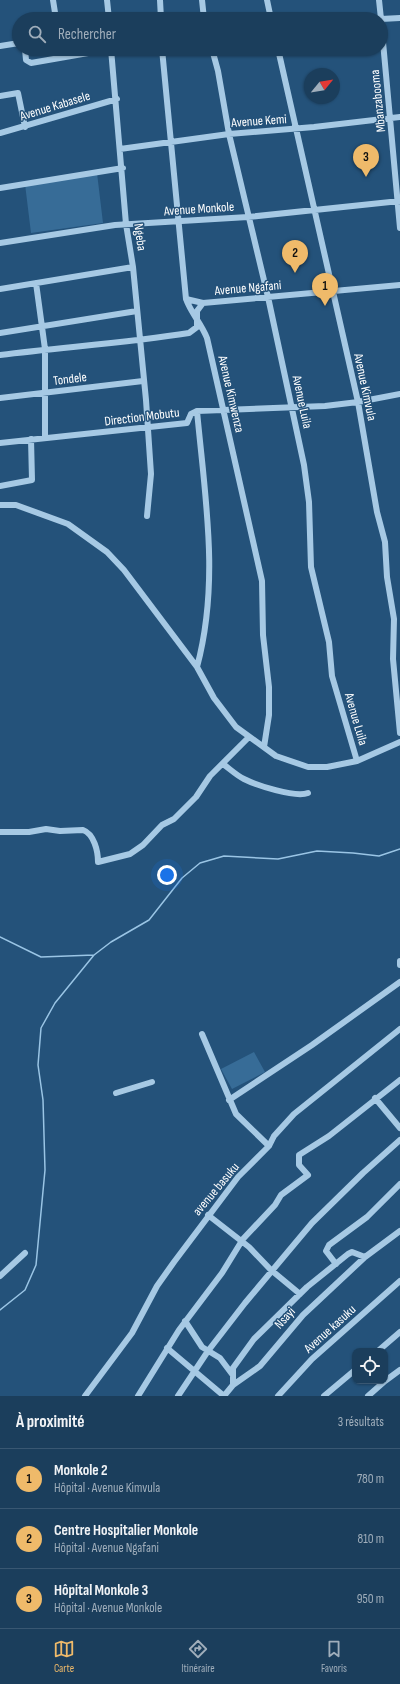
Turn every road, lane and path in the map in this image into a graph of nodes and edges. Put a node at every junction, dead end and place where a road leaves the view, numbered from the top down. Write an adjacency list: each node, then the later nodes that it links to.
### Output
1 (53, 0): 7 (street)
2 (107, 0): 8 (street)
3 (160, 0): 9 (street)
4 (202, 0): 10 (street)
5 (267, 0): 11 (street)
6 (379, 0): 12 (street, Mbanzabooma)
7 (55, 12)
8 (108, 12)
9 (161, 12)
10 (203, 12)
11 (270, 12)
12 (380, 12)
13 (400, 18): 14 (street)
14 (388, 19)
15 (12, 44): 16 (street)
16 (0, 46)
17 (26, 56): 18 (street)
18 (71, 56)
19 (112, 56): 25 (street, Ngeba)
20 (163, 56): 32 (street, Avenue Kimwenza)
21 (214, 56): 31 (street, Avenue Luila)
22 (280, 56): 29 (street, Avenue Kimvula)
23 (385, 56): 27 (street, Mbanzabooma)
24 (0, 96): 28 (street)
25 (117, 99): 28 (street, Avenue Kabasele); 33 (street, Ngeba)
26 (400, 117): 27 (street, Avenue Kemi)
27 (391, 118): 29 (street, Avenue Kemi); 36 (street, Mbanzabooma)
28 (25, 127): 30 (street, Avenue Kabasele)
29 (296, 129): 31 (street, Avenue Kemi); 37 (street, Avenue Kimvula)
30 (0, 133)
31 (229, 134): 32 (street, Avenue Kemi); 38 (street, Avenue Luila)
32 (172, 143): 33 (street, Avenue Kemi); 39 (street, Avenue Kimwenza)
33 (120, 149): 34 (street, Ngeba)
34 (123, 168): 35 (street); 40 (street, Ngeba)
35 (0, 188)
36 (398, 201): 37 (street, Avenue Monkole); 41 (street, Mbanzabooma)
37 (315, 211): 38 (street, Avenue Monkole); 47 (street, Avenue Kimvula)
38 (248, 217): 39 (street, Avenue Monkole); 48 (street, Avenue Luila)
39 (178, 222): 40 (street, Avenue Monkole); 49 (street, Avenue Kimwenza)
40 (126, 224): 42 (street, Avenue Monkole); 43 (street, Ngeba)
41 (400, 228)
42 (0, 243)
43 (133, 267): 44 (street); 51 (street, Ngeba)
44 (36, 283): 46 (street); 53 (street)
45 (400, 285): 47 (street, Avenue Ngafani)
46 (0, 289)
47 (333, 291): 48 (street, Avenue Ngafani); 62 (street, Avenue Kimvula)
48 (268, 297): 50 (street, Avenue Ngafani); 63 (street, Avenue Luila)
49 (186, 299): 50 (street); 52 (street, Avenue Kimwenza)
50 (204, 303): 52 (street, Avenue Ngafani)
51 (137, 311): 53 (street); 55 (street, Ngeba)
52 (198, 319): 55 (street, Avenue Ngafani); 64 (street, Avenue Kimwenza)
53 (43, 326): 54 (street); 56 (street)
54 (0, 333)
55 (140, 340): 56 (street, Avenue Ngafani); 58 (street, Ngeba)
56 (45, 349): 57 (street, Avenue Ngafani); 59 (street)
57 (0, 355)
58 (143, 381): 59 (street, Tondele); 66 (street, Ngeba)
59 (45, 394): 61 (street, Tondele); 67 (street)
60 (400, 394): 62 (street, Direction Mobutu)
61 (0, 398)
62 (358, 402): 63 (street, Direction Mobutu); 74 (street, Avenue Kimvula)
63 (291, 407): 64 (street, Direction Mobutu); 78 (street, Avenue Luila)
64 (224, 409): 65 (street, Direction Mobutu); 77 (street, Avenue Kimwenza)
65 (197, 411): 66 (street, Direction Mobutu); 73 (street)
66 (148, 427): 67 (street, Direction Mobutu); 72 (street, Ngeba)
67 (45, 438): 68 (street, Direction Mobutu)
68 (31, 439): 69 (street, Direction Mobutu); 70 (street)
69 (0, 443)
70 (0, 486)
71 (0, 505): 73 (street)
72 (147, 516)
73 (197, 667): 75 (street)
74 (400, 733)
75 (249, 737): 77 (street); 79 (street)
76 (400, 742): 78 (street)
77 (264, 747): 78 (street)
78 (357, 761)
79 (223, 764): 80 (street); 81 (street)
80 (308, 793)
81 (0, 832)
82 (400, 961): 83 (street)
83 (400, 965)
84 (400, 982): 91 (street)
85 (400, 1029): 94 (street, avenue basuku)
86 (202, 1034): 91 (street)
87 (400, 1080): 90 (street)
88 (152, 1082): 89 (street)
89 (116, 1093)
90 (375, 1098): 92 (street); 98 (street)
91 (229, 1100): 94 (street)
92 (400, 1128)
93 (400, 1140): 102 (street)
94 (269, 1146): 96 (street, avenue basuku)
95 (400, 1184): 101 (street)
96 (208, 1215): 98 (street); 118 (street, avenue basuku)
97 (400, 1231): 100 (street, Nsayi)
98 (242, 1243): 102 (street); 106 (street)
99 (25, 1252): 103 (street)
100 (365, 1257): 101 (street); 117 (street, Nsayi)
101 (336, 1264): 105 (street)
102 (271, 1270): 105 (street); 110 (street)
103 (0, 1276)
104 (400, 1281): 122 (street, Avenue kasuku)
105 (300, 1294): 114 (street)
106 (186, 1321): 108 (street); 110 (street)
107 (400, 1332): 109 (street)
108 (167, 1348): 112 (street); 119 (street)
109 (381, 1348)
110 (208, 1351): 112 (street); 114 (street)
111 (400, 1370): 115 (street)
112 (195, 1371): 120 (street); 121 (street)
113 (352, 1373): 123 (street)
114 (232, 1374): 117 (street)
115 (388, 1379)
116 (382, 1384): 124 (street)
117 (233, 1385): 121 (street, Nsayi)
118 (85, 1396)
119 (138, 1396)
120 (178, 1396)
121 (224, 1396)
122 (278, 1396)
123 (324, 1396)
124 (368, 1396)

